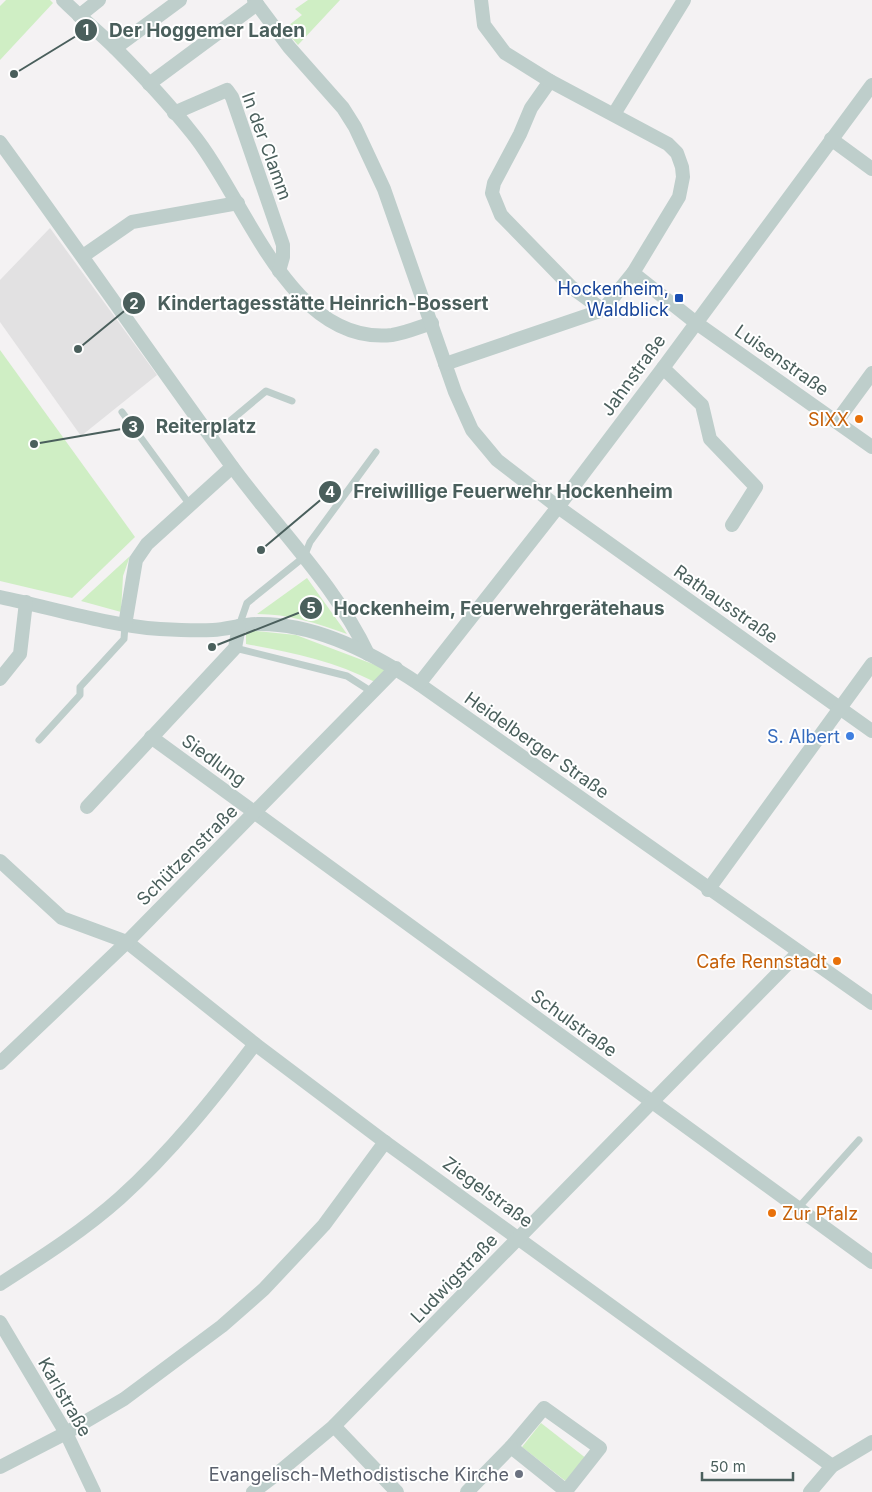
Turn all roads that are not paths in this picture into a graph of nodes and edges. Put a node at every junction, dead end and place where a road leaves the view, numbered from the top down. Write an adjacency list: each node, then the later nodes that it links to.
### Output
1 (63, 0): 7 (street)
2 (99, 0): 7 (street)
3 (180, 0): 8 (street)
4 (481, 0): 9 (street)
5 (684, 0): 13 (street)
6 (256, 2): 10 (street); 23 (street, Rathausstraße)
7 (79, 16): 8 (street)
8 (115, 48): 10 (street)
9 (550, 81): 13 (street); 21 (street)
10 (149, 84): 12 (street)
11 (872, 85): 14 (street, Jahnstraße)
12 (174, 113): 17 (street); 19 (street, In der Clamm)
13 (614, 114): 20 (street)
14 (830, 139): 16 (street); 22 (street, Jahnstraße)
15 (0, 142): 18 (street)
16 (872, 169)
17 (238, 203): 18 (street); 19 (street)
18 (83, 256): 30 (street)
19 (279, 271): 23 (street)
20 (633, 273): 21 (street); 22 (street, Luisenstraße)
21 (603, 310): 24 (street)
22 (695, 322): 25 (street, Jahnstraße); 29 (street, Luisenstraße)
23 (432, 323): 24 (street, Rathausstraße)
24 (446, 364): 35 (street, Rathausstraße)
25 (664, 368): 35 (street, Jahnstraße); 36 (street)
26 (872, 373): 29 (street)
27 (292, 401): 30 (lane)
28 (122, 412): 34 (lane)
29 (837, 421): 31 (street, Luisenstraße)
30 (211, 437): 33 (street)
31 (872, 447)
32 (376, 452): 37 (lane)
33 (232, 467): 34 (street); 37 (street)
34 (190, 505): 40 (street)
35 (558, 507): 47 (street, Jahnstraße); 49 (street, Rathausstraße)
36 (732, 525)
37 (304, 557): 41 (lane); 43 (street)
38 (0, 597): 39 (street, Heidelberger Straße)
39 (26, 602): 40 (street, Heidelberger Straße); 46 (street)
40 (125, 625): 41 (street, Heidelberger Straße); 52 (lane)
41 (238, 626): 42 (street); 43 (street, Heidelberger Straße)
42 (235, 648): 48 (lane); 51 (street, Siedlung)
43 (368, 654): 45 (street, Heidelberger Straße)
44 (872, 664): 49 (street)
45 (396, 668): 47 (street, Heidelberger Straße); 48 (street, Schützenstraße)
46 (0, 679)
47 (419, 684): 56 (street, Heidelberger Straße)
48 (372, 692): 54 (street, Schützenstraße)
49 (840, 708): 50 (street, Rathausstraße); 56 (street)
50 (872, 731)
51 (152, 738): 53 (street, Siedlung); 54 (street, Siedlung)
52 (40, 740)
53 (87, 807)
54 (254, 813): 57 (street, Schützenstraße); 62 (street, Schulstraße)
55 (0, 861): 57 (street, Ziegelstraße)
56 (708, 890): 58 (street, Heidelberger Straße)
57 (127, 942): 60 (street, Ziegelstraße); 61 (street, Schützenstraße)
58 (799, 952): 59 (street, Heidelberger Straße); 62 (street, Ludwigstraße)
59 (872, 1004)
60 (255, 1044): 64 (street, Ziegelstraße); 68 (street)
61 (0, 1063)
62 (652, 1103): 65 (street, Schulstraße); 66 (street, Ludwigstraße)
63 (859, 1140): 65 (lane)
64 (385, 1142): 66 (street, Ziegelstraße); 71 (street)
65 (798, 1208): 67 (street, Schulstraße)
66 (519, 1237): 70 (street, Ludwigstraße); 74 (street, Ziegelstraße)
67 (872, 1262)
68 (0, 1284)
69 (0, 1322): 71 (street, Karlstraße)
70 (334, 1426): 77 (street, Ludwigstraße); 78 (street)
71 (66, 1433): 75 (street); 76 (street, Karlstraße)
72 (872, 1442): 74 (street)
73 (511, 1447): 73 (street); 79 (street)
74 (832, 1466): 80 (street)
75 (0, 1467)
76 (94, 1492)
77 (253, 1492)
78 (397, 1492)
79 (467, 1492)
80 (810, 1492)

